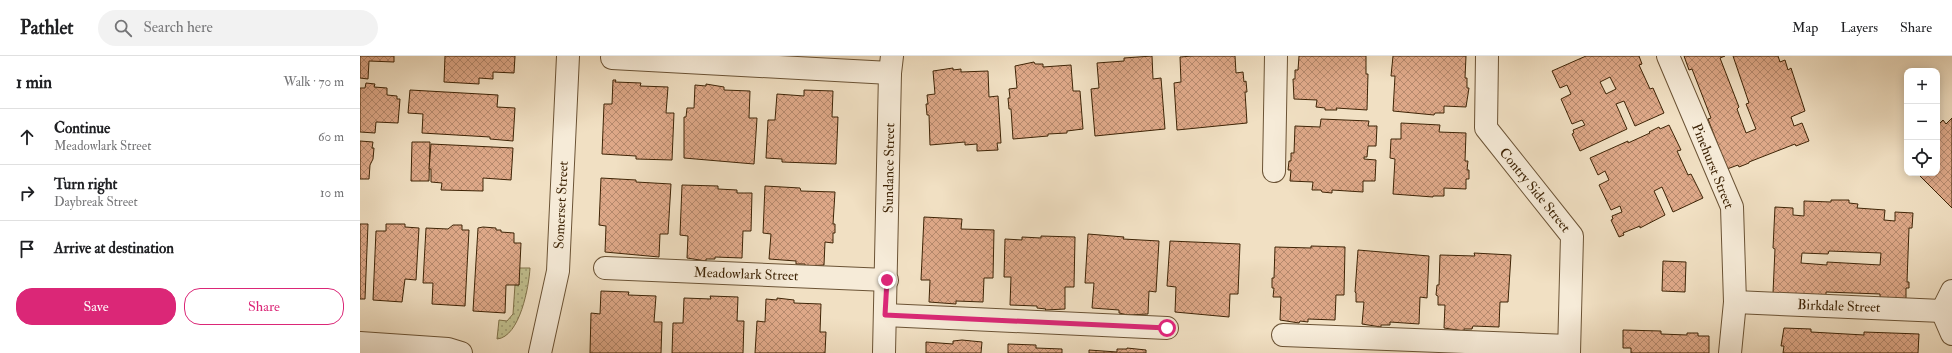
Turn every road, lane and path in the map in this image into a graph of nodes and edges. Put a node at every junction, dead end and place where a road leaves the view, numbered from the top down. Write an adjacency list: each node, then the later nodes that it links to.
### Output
1 (568, 56): 20 (street, Somerset Street)
2 (1276, 56): 7 (street)
3 (1487, 56): 18 (street, Contry Side Street)
4 (1668, 56): 11 (street, Pinehurst Street)
5 (612, 58): 6 (street)
6 (891, 64): 9 (street, Sundance Street)
7 (1274, 171)
8 (605, 268): 9 (street, Meadowlark Street)
9 (887, 280): 13 (street, Sundance Street)
10 (1952, 291): 12 (street)
11 (1735, 302): 12 (street, Birkdale Street); 22 (street, Pinehurst Street)
12 (1942, 310): 16 (street)
13 (885, 315): 14 (street); 21 (street, Sundance Street)
14 (1167, 328)
15 (1283, 334): 18 (street)
16 (1952, 334)
17 (360, 343): 19 (street)
18 (1569, 350)
19 (461, 353)
20 (540, 353)
21 (884, 353)
22 (1730, 353)

